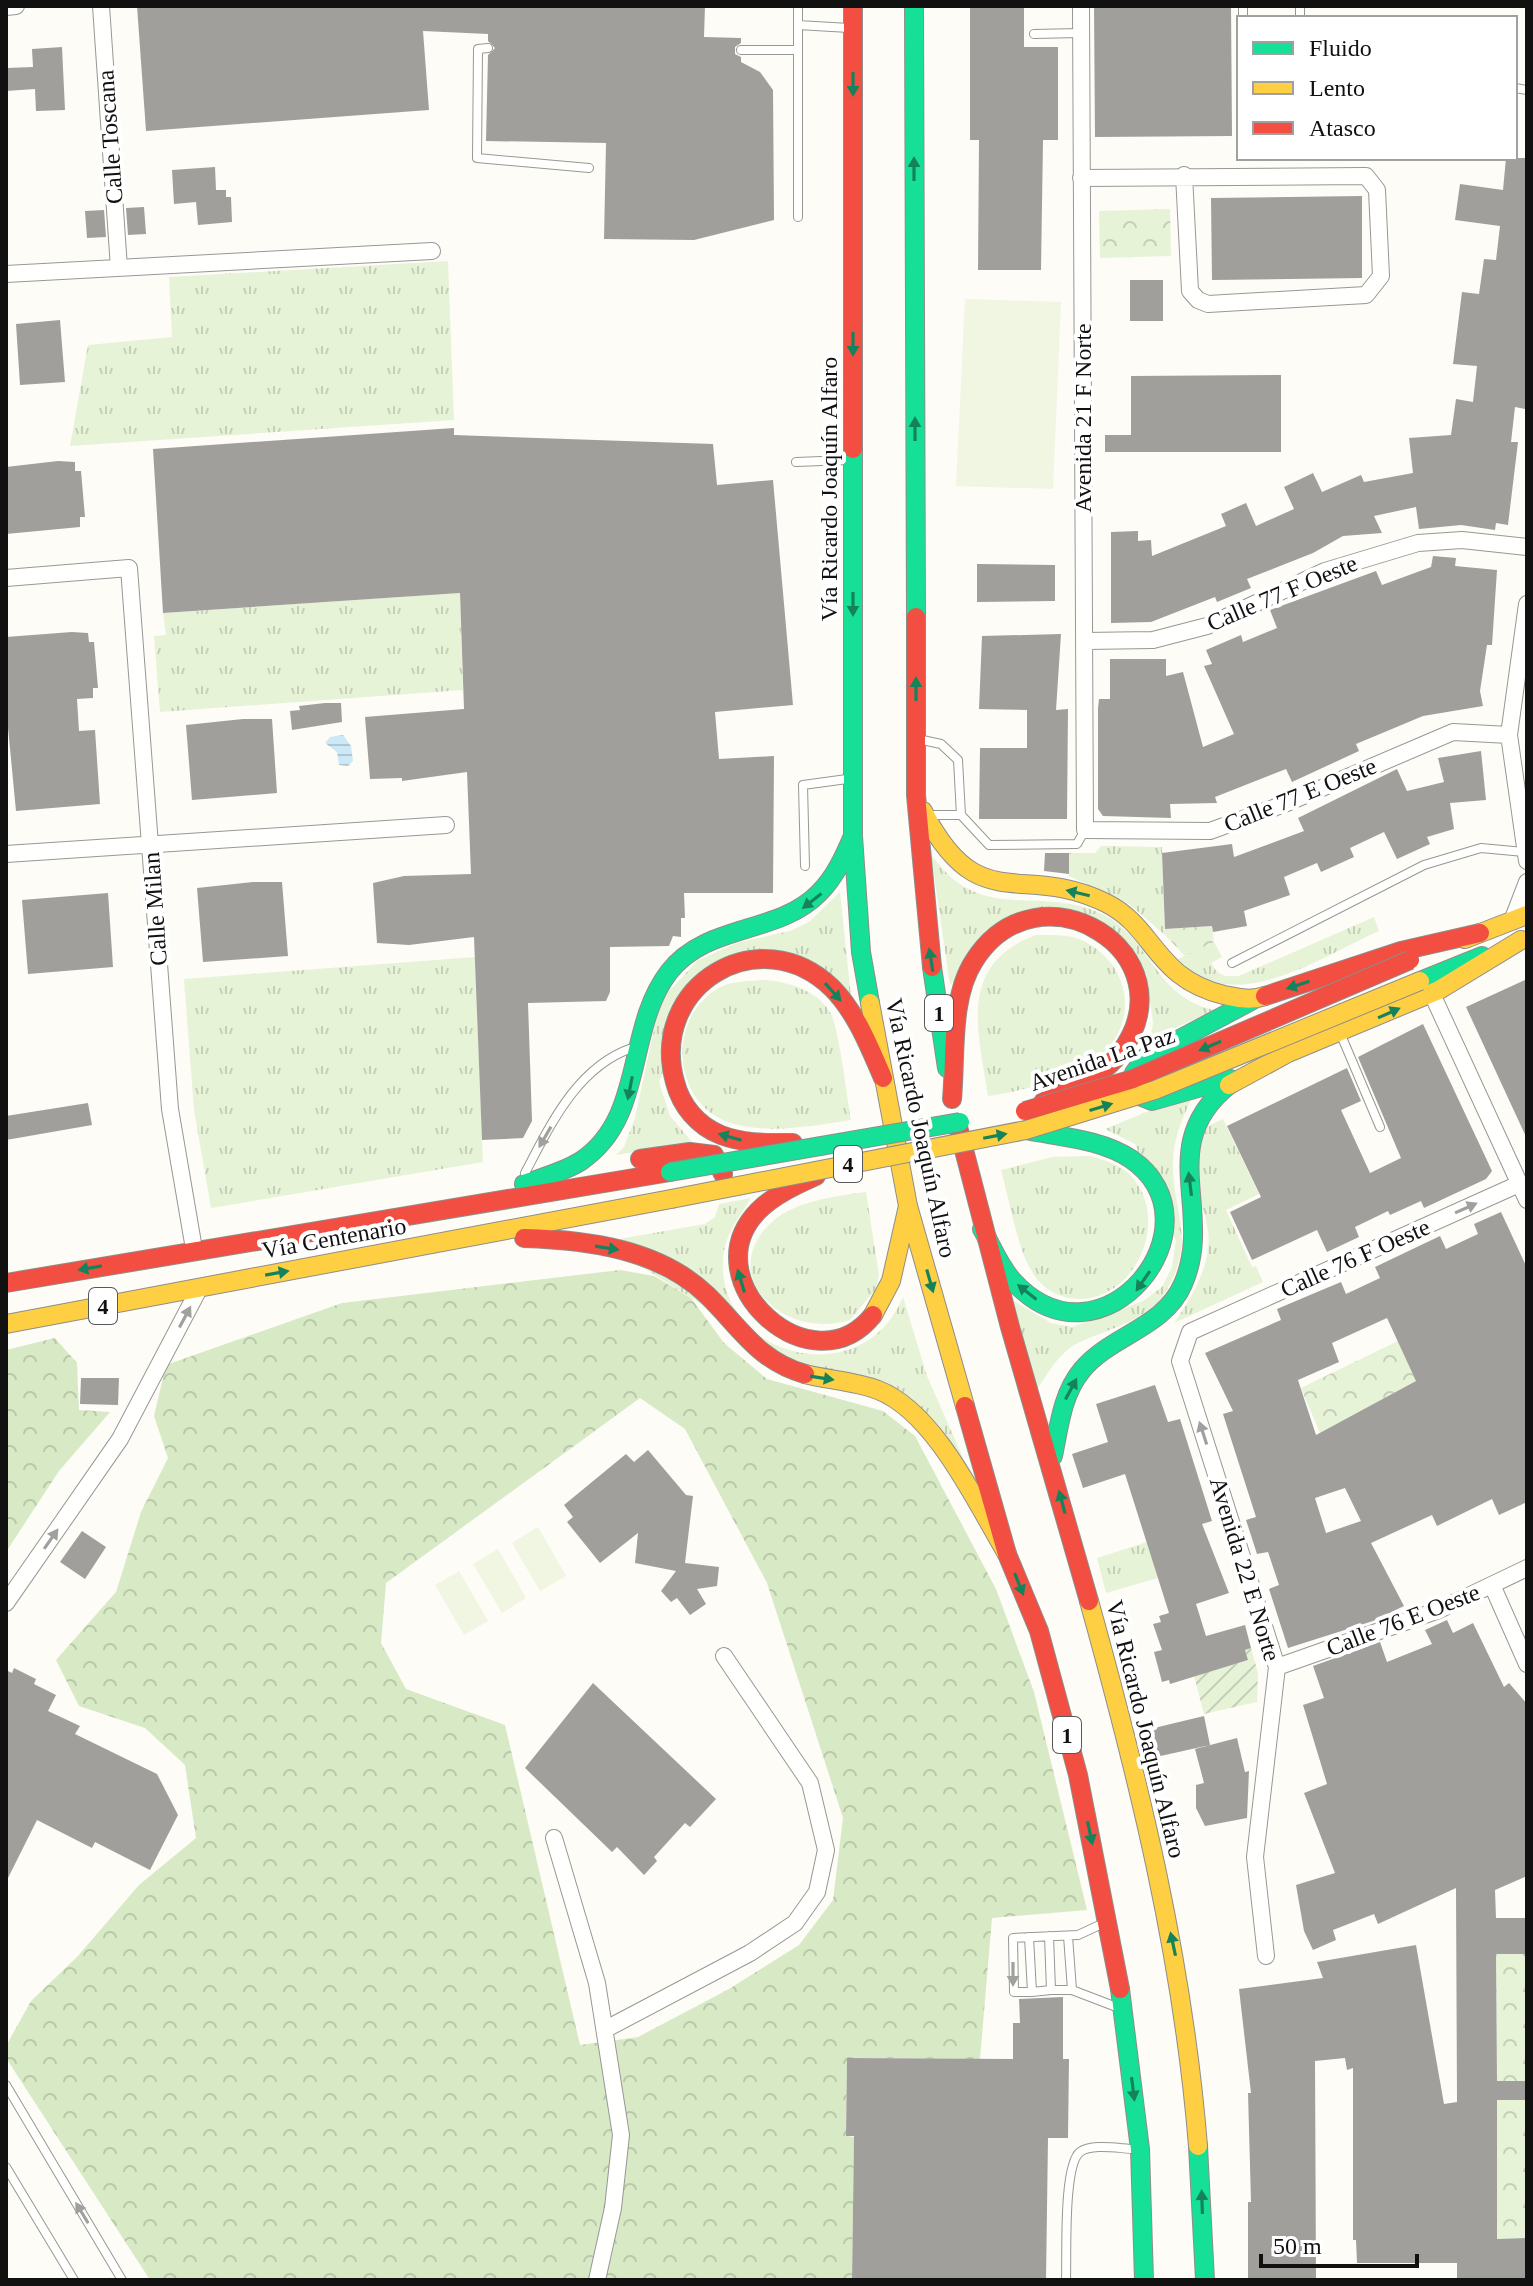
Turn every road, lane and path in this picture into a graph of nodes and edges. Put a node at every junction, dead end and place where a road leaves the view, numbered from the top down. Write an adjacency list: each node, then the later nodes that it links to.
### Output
1 (16, 6): 7 (street)
2 (101, 6): 20 (street, Calle Toscana)
3 (798, 6): 8 (lane)
4 (853, 6): 9 (main road, Vía Ricardo Joaquín Alfaro)
5 (914, 6): 29 (main road, Vía Ricardo Joaquín Alfaro, one-way to 5)
6 (1081, 6): 10 (street, Avenida 21 F Norte)
7 (6, 7)
8 (798, 25): 9 (lane); 14 (lane)
9 (853, 28): 22 (main road, Vía Ricardo Joaquín Alfaro, one-way to 22)
10 (1080, 33): 11 (lane); 17 (street, Avenida 21 F Norte)
11 (1034, 34)
12 (488, 48): 15 (lane)
13 (741, 50): 14 (lane)
14 (798, 50): 18 (lane)
15 (589, 168)
16 (1184, 175): 16 (street); 17 (street)
17 (1081, 178): 27 (street, Avenida 21 F Norte)
18 (798, 217)
19 (432, 251): 20 (street)
20 (119, 268): 21 (street)
21 (6, 274)
22 (853, 460): 23 (lane); 30 (main road, Vía Ricardo Joaquín Alfaro, one-way to 30)
23 (796, 462)
24 (1527, 547): 27 (street, Calle 77 F Oeste)
25 (6, 578): 37 (street, Calle Milan)
26 (1527, 604): 28 (street)
27 (1085, 641): 35 (street, Avenida 21 F Norte)
28 (1509, 735): 35 (street, Calle 77 E Oeste); 39 (street)
29 (916, 738): 31 (main road, Vía Ricardo Joaquín Alfaro); 33 (lane)
30 (852, 778): 36 (main road, Vía Ricardo Joaquín Alfaro); 40 (lane)
31 (916, 795): 32 (main road); 52 (main road, Vía Ricardo Joaquín Alfaro / 1, one-way to 31)
32 (924, 815): 33 (lane); 47 (main road, one-way to 32)
33 (961, 815): 35 (lane)
34 (446, 825): 37 (street)
35 (1085, 830)
36 (853, 836): 49 (main road, one-way to 49); 51 (main road, Vía Ricardo Joaquín Alfaro / 1)
37 (150, 845): 38 (street); 68 (street, Calle Milan)
38 (6, 854)
39 (1526, 856): 45 (lane)
40 (805, 866)
41 (1527, 882): 42 (street)
42 (1520, 918): 43 (main road, Avenida La Paz / 4)
43 (1480, 933): 47 (main road, one-way to 47); 53 (main road, Avenida La Paz / 4, one-way to 53, bridge)
44 (1524, 939): 46 (main road, Avenida La Paz / 4)
45 (1232, 963)
46 (1426, 988): 48 (main road, one-way to 46); 53 (main road, Avenida La Paz / 4, one-way to 46, bridge); 59 (street)
47 (1253, 1000): 50 (main road)
48 (1341, 1034): 50 (main road); 54 (lane)
49 (637, 1047): 58 (main road, one-way to 58); 60 (lane, one-way to 60)
50 (1242, 1076): 73 (main road, one-way to 50)
51 (883, 1078): 55 (main road, one-way to 51, bridge); 64 (main road, Vía Ricardo Joaquín Alfaro / 1)
52 (952, 1099): 53 (main road, bridge); 65 (main road, Vía Ricardo Joaquín Alfaro / 1)
53 (1026, 1121): 55 (main road, Avenida La Paz / 4, bridge); 56 (main road, Avenida La Paz / 4, one-way to 53, bridge); 65 (main road, one-way to 65)
54 (1380, 1127)
55 (835, 1144): 57 (main road, Avenida La Paz / 4, bridge)
56 (836, 1167): 61 (main road, Avenida La Paz / 4, bridge); 64 (main road, one-way to 56, bridge)
57 (670, 1172): 63 (main road, Vía Centenario / 4)
58 (549, 1174): 60 (main road); 67 (main road)
59 (1519, 1184): 62 (street); 72 (street, Calle 76 F Oeste, one-way to 59)
60 (518, 1187): 63 (main road)
61 (671, 1199): 66 (main road, Vía Centenario / 4)
62 (1527, 1200)
63 (470, 1206): 68 (main road, Vía Centenario / 4)
64 (908, 1206): 74 (main road, Vía Ricardo Joaquín Alfaro / 1, one-way to 74)
65 (982, 1229): 73 (main road, Vía Ricardo Joaquín Alfaro / 1)
66 (474, 1237): 67 (main road); 70 (main road, Vía Centenario / 4, one-way to 66)
67 (545, 1238): 74 (main road, one-way to 74)
68 (194, 1249): 69 (main road, Vía Centenario / 4, one-way to 69)
69 (6, 1283)
70 (200, 1287): 71 (main road, Vía Centenario / 4); 77 (street, one-way to 70)
71 (6, 1324)
72 (1190, 1332): 80 (street, Avenida 22 E Norte, one-way to 72)
73 (1052, 1464): 100 (main road, Vía Ricardo Joaquín Alfaro / 1, one-way to 73)
74 (1007, 1554): 82 (main road, Vía Ricardo Joaquín Alfaro / 1, one-way to 82)
75 (1527, 1568): 76 (street, Calle 76 E Oeste)
76 (1492, 1585): 79 (street); 80 (street, Calle 76 E Oeste)
77 (6, 1603)
78 (724, 1656): 91 (street)
79 (1527, 1664)
80 (1277, 1667): 86 (street, Avenida 22 E Norte)
81 (554, 1838): 91 (street)
82 (1108, 1921): 84 (lane); 90 (main road, Vía Ricardo Joaquín Alfaro / 1)
83 (1049, 1936): 84 (lane); 85 (lane); 87 (lane)
84 (1068, 1936): 88 (lane)
85 (1029, 1937): 89 (lane); 89 (lane, one-way to 89)
86 (1266, 1956)
87 (1051, 1990): 88 (lane); 89 (lane)
88 (1072, 1990): 90 (lane)
89 (1032, 1992)
90 (1123, 2009): 93 (main road, Vía Ricardo Joaquín Alfaro / 1, one-way to 93)
91 (606, 2029): 97 (street)
92 (6, 2085): 96 (lane, one-way to 92)
93 (1140, 2149): 98 (lane); 99 (main road, Vía Ricardo Joaquín Alfaro / 1)
94 (6, 2167): 95 (lane)
95 (74, 2280)
96 (122, 2280)
97 (597, 2280)
98 (1066, 2280)
99 (1144, 2280)
100 (1205, 2280)

